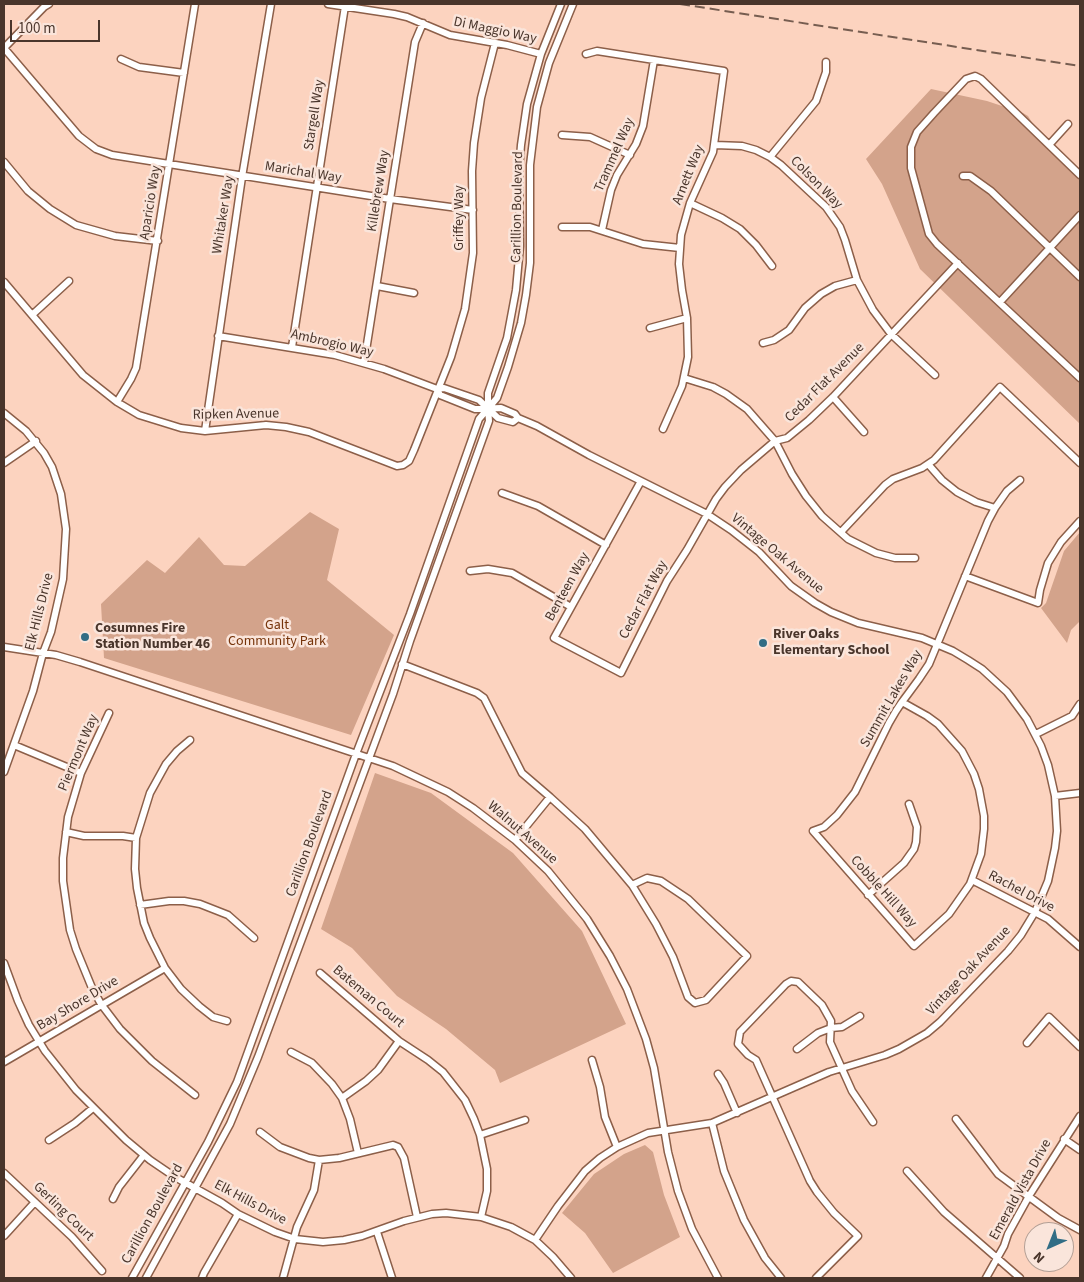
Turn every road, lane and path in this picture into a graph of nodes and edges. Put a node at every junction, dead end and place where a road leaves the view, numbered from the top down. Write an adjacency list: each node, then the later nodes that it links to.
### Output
1 (49, 4): 10 (street)
2 (195, 4): 16 (street, Aparicio Way)
3 (271, 4): 27 (street, Whitaker Way)
4 (328, 4): 7 (street, Di Maggio Way)
5 (561, 4): 11 (street, Carillion Boulevard)
6 (573, 4): 61 (street, Carillion Boulevard)
7 (345, 6): 8 (street, Di Maggio Way); 28 (street, Stargell Way)
8 (423, 24): 9 (street, Di Maggio Way); 29 (street, Killebrew Way)
9 (495, 42): 11 (street, Di Maggio Way); 31 (street, Griffey Way)
10 (4, 48): 24 (street, Marichal Way)
11 (541, 54): 61 (street, Carillion Boulevard)
12 (586, 54): 14 (street)
13 (120, 59): 16 (street)
14 (654, 60): 19 (street, Arnett Way); 21 (street, Trammel Way)
15 (826, 62): 22 (street)
16 (184, 73): 24 (street, Aparicio Way)
17 (1068, 124): 20 (street)
18 (562, 135): 21 (street)
19 (714, 145): 22 (street, Colson Way); 30 (street, Arnett Way)
20 (1049, 145): 25 (street); 38 (street)
21 (630, 155): 34 (street, Trammel Way)
22 (770, 157): 42 (street, Colson Way)
23 (4, 162): 35 (street)
24 (170, 165): 27 (street, Marichal Way); 35 (street, Aparicio Way)
25 (1080, 175)
26 (963, 176): 37 (street)
27 (242, 177): 28 (street, Marichal Way); 51 (street, Whitaker Way)
28 (317, 188): 29 (street, Marichal Way); 53 (street, Stargell Way)
29 (390, 199): 31 (street, Marichal Way); 44 (street, Killebrew Way)
30 (690, 202): 36 (street, Arnett Way); 39 (street)
31 (473, 210): 58 (street, Griffey Way)
32 (1080, 216): 37 (street)
33 (562, 226): 34 (street)
34 (602, 230): 36 (street)
35 (158, 242): 60 (street, Aparicio Way)
36 (680, 248): 48 (street, Arnett Way)
37 (1050, 248): 40 (street); 46 (street)
38 (958, 263): 46 (street); 50 (street, Cedar Flat Avenue)
39 (772, 266)
40 (1080, 277)
41 (70, 280): 47 (street)
42 (857, 280): 50 (street, Colson Way); 52 (street)
43 (4, 282): 47 (street, Ripken Avenue)
44 (377, 286): 45 (street); 54 (street, Killebrew Way)
45 (414, 293)
46 (1000, 302): 57 (street)
47 (32, 315): 60 (street, Ripken Avenue)
48 (688, 318): 49 (street); 56 (street, Arnett Way)
49 (650, 328)
50 (891, 334): 55 (street, Colson Way); 59 (street, Cedar Flat Avenue)
51 (218, 336): 53 (street, Ambrogio Way); 64 (street, Whitaker Way)
52 (763, 343)
53 (292, 347): 54 (street, Ambrogio Way)
54 (364, 363): 58 (street, Ambrogio Way)
55 (935, 375)
56 (684, 378): 63 (street, Arnett Way); 67 (street)
57 (1080, 378)
58 (437, 389): 61 (street, Ambrogio Way); 64 (street, Ripken Avenue)
59 (833, 397): 65 (street); 67 (street, Cedar Flat Avenue)
60 (117, 402): 64 (street, Ripken Avenue)
61 (488, 408): 72 (street, Vintage Oak Avenue); 86 (street, Carillion Boulevard); 94 (street, Carillion Boulevard)
62 (4, 413): 66 (street, Elk Hills Drive)
63 (663, 429)
64 (205, 430)
65 (864, 432)
66 (36, 441): 68 (street); 85 (street, Elk Hills Drive)
67 (775, 441): 75 (street, Cedar Flat Avenue); 77 (street)
68 (4, 463)
69 (1080, 463): 70 (street)
70 (928, 464): 74 (street); 77 (street)
71 (1020, 480): 74 (street, Summit Lakes Way)
72 (641, 481): 75 (street, Vintage Oak Avenue); 78 (street, Benteen Way)
73 (502, 494): 78 (street)
74 (995, 508): 81 (street, Summit Lakes Way)
75 (707, 514): 83 (street, Vintage Oak Avenue); 87 (street, Cedar Flat Way)
76 (1080, 521): 81 (street)
77 (841, 532): 79 (street)
78 (606, 545): 82 (street, Benteen Way)
79 (915, 558)
80 (470, 571): 82 (street)
81 (965, 576): 83 (street, Summit Lakes Way)
82 (571, 607): 87 (street, Benteen Way)
83 (937, 644): 88 (street, Summit Lakes Way); 91 (street, Vintage Oak Avenue)
84 (4, 647): 85 (street, Walnut Avenue)
85 (43, 653): 93 (street, Elk Hills Drive); 94 (street, Walnut Avenue)
86 (402, 664): 95 (street, Carillion Boulevard); 100 (street)
87 (621, 674)
88 (902, 702): 102 (street, Summit Lakes Way); 106 (street, Cobble Hill Way)
89 (1080, 704): 91 (street)
90 (109, 713): 97 (street, Piermont Way)
91 (1036, 734): 99 (street, Vintage Oak Avenue)
92 (190, 740): 104 (street)
93 (14, 745): 96 (street, Elk Hills Drive); 97 (street)
94 (356, 754): 95 (street, Walnut Avenue); 152 (street, Carillion Boulevard)
95 (369, 758): 105 (street, Walnut Avenue); 153 (street, Carillion Boulevard)
96 (4, 772)
97 (81, 773): 103 (street, Piermont Way)
98 (1080, 793): 99 (street)
99 (1055, 796): 110 (street, Vintage Oak Avenue)
100 (550, 797): 105 (street); 107 (street)
101 (909, 804): 108 (street)
102 (813, 831): 108 (street, Cobble Hill Way)
103 (66, 832): 104 (street); 116 (street, Piermont Way)
104 (136, 838): 109 (street)
105 (515, 840): 140 (street, Walnut Avenue)
106 (972, 880): 108 (street, Cobble Hill Way); 110 (street, Rachel Drive)
107 (632, 885): 107 (street)
108 (868, 895)
109 (140, 905): 111 (street); 114 (street)
110 (1035, 912): 112 (street, Rachel Drive); 128 (street, Vintage Oak Avenue)
111 (254, 938)
112 (1080, 947)
113 (4, 963): 121 (street, Elk Hills Drive)
114 (165, 968): 116 (street, Bay Shore Drive); 118 (street)
115 (320, 973): 120 (street, Bateman Court)
116 (101, 1004): 121 (street, Bay Shore Drive); 130 (street, Piermont Way)
117 (860, 1016): 119 (street)
118 (227, 1021)
119 (831, 1028): 124 (street); 128 (street); 131 (street)
120 (399, 1041): 132 (street); 142 (street, Bateman Court)
121 (40, 1042): 127 (street, Bay Shore Drive); 133 (street, Elk Hills Drive)
122 (1027, 1043): 123 (street)
123 (1080, 1047)
124 (797, 1049)
125 (291, 1052): 132 (street)
126 (592, 1060): 145 (street)
127 (4, 1062)
128 (842, 1068): 131 (street, Vintage Oak Avenue); 139 (street)
129 (718, 1074): 134 (street)
130 (195, 1095)
131 (773, 1097): 134 (street, Vintage Oak Avenue); 175 (street)
132 (342, 1098): 147 (street)
133 (93, 1108): 144 (street); 148 (street, Elk Hills Drive)
134 (737, 1113): 138 (street, Vintage Oak Avenue)
135 (1080, 1116): 143 (street, Emerald Vista Drive)
136 (956, 1119): 154 (street)
137 (525, 1120): 142 (street)
138 (712, 1122): 140 (street, Vintage Oak Avenue); 174 (street)
139 (873, 1122)
140 (664, 1130): 145 (street, Vintage Oak Avenue); 173 (street, Walnut Avenue)
141 (260, 1132): 149 (street)
142 (480, 1135): 158 (street, Bateman Court)
143 (1064, 1139): 146 (street); 154 (street, Emerald Vista Drive)
144 (49, 1140)
145 (617, 1147): 164 (street, Vintage Oak Avenue)
146 (1080, 1150)
147 (358, 1153): 149 (street); 159 (street)
148 (144, 1155): 152 (street, Elk Hills Drive); 155 (street)
149 (320, 1160): 163 (street)
150 (906, 1171): 165 (street)
151 (4, 1173): 156 (street, Gerling Court)
152 (185, 1183): 153 (street, Elk Hills Drive); 167 (street, Carillion Boulevard)
153 (195, 1188): 157 (street, Elk Hills Drive); 168 (street, Carillion Boulevard)
154 (1029, 1196): 160 (street); 165 (street, Emerald Vista Drive)
155 (113, 1199)
156 (35, 1202): 162 (street); 166 (street, Gerling Court)
157 (238, 1214): 163 (street, Elk Hills Drive); 169 (street)
158 (481, 1216): 159 (street, Elk Hills Drive); 164 (street, Elk Hills Drive)
159 (417, 1217): 161 (street, Elk Hills Drive)
160 (1080, 1230)
161 (377, 1232): 163 (street, Elk Hills Drive); 171 (street)
162 (4, 1236)
163 (295, 1239): 170 (street)
164 (535, 1240): 172 (street, Elk Hills Drive)
165 (998, 1259): 176 (street, Emerald Vista Drive); 177 (street)
166 (102, 1271)
167 (132, 1278)
168 (146, 1278)
169 (202, 1278)
170 (283, 1278)
171 (392, 1278)
172 (571, 1278)
173 (718, 1278)
174 (781, 1278)
175 (816, 1278)
176 (986, 1278)
177 (1020, 1278)

